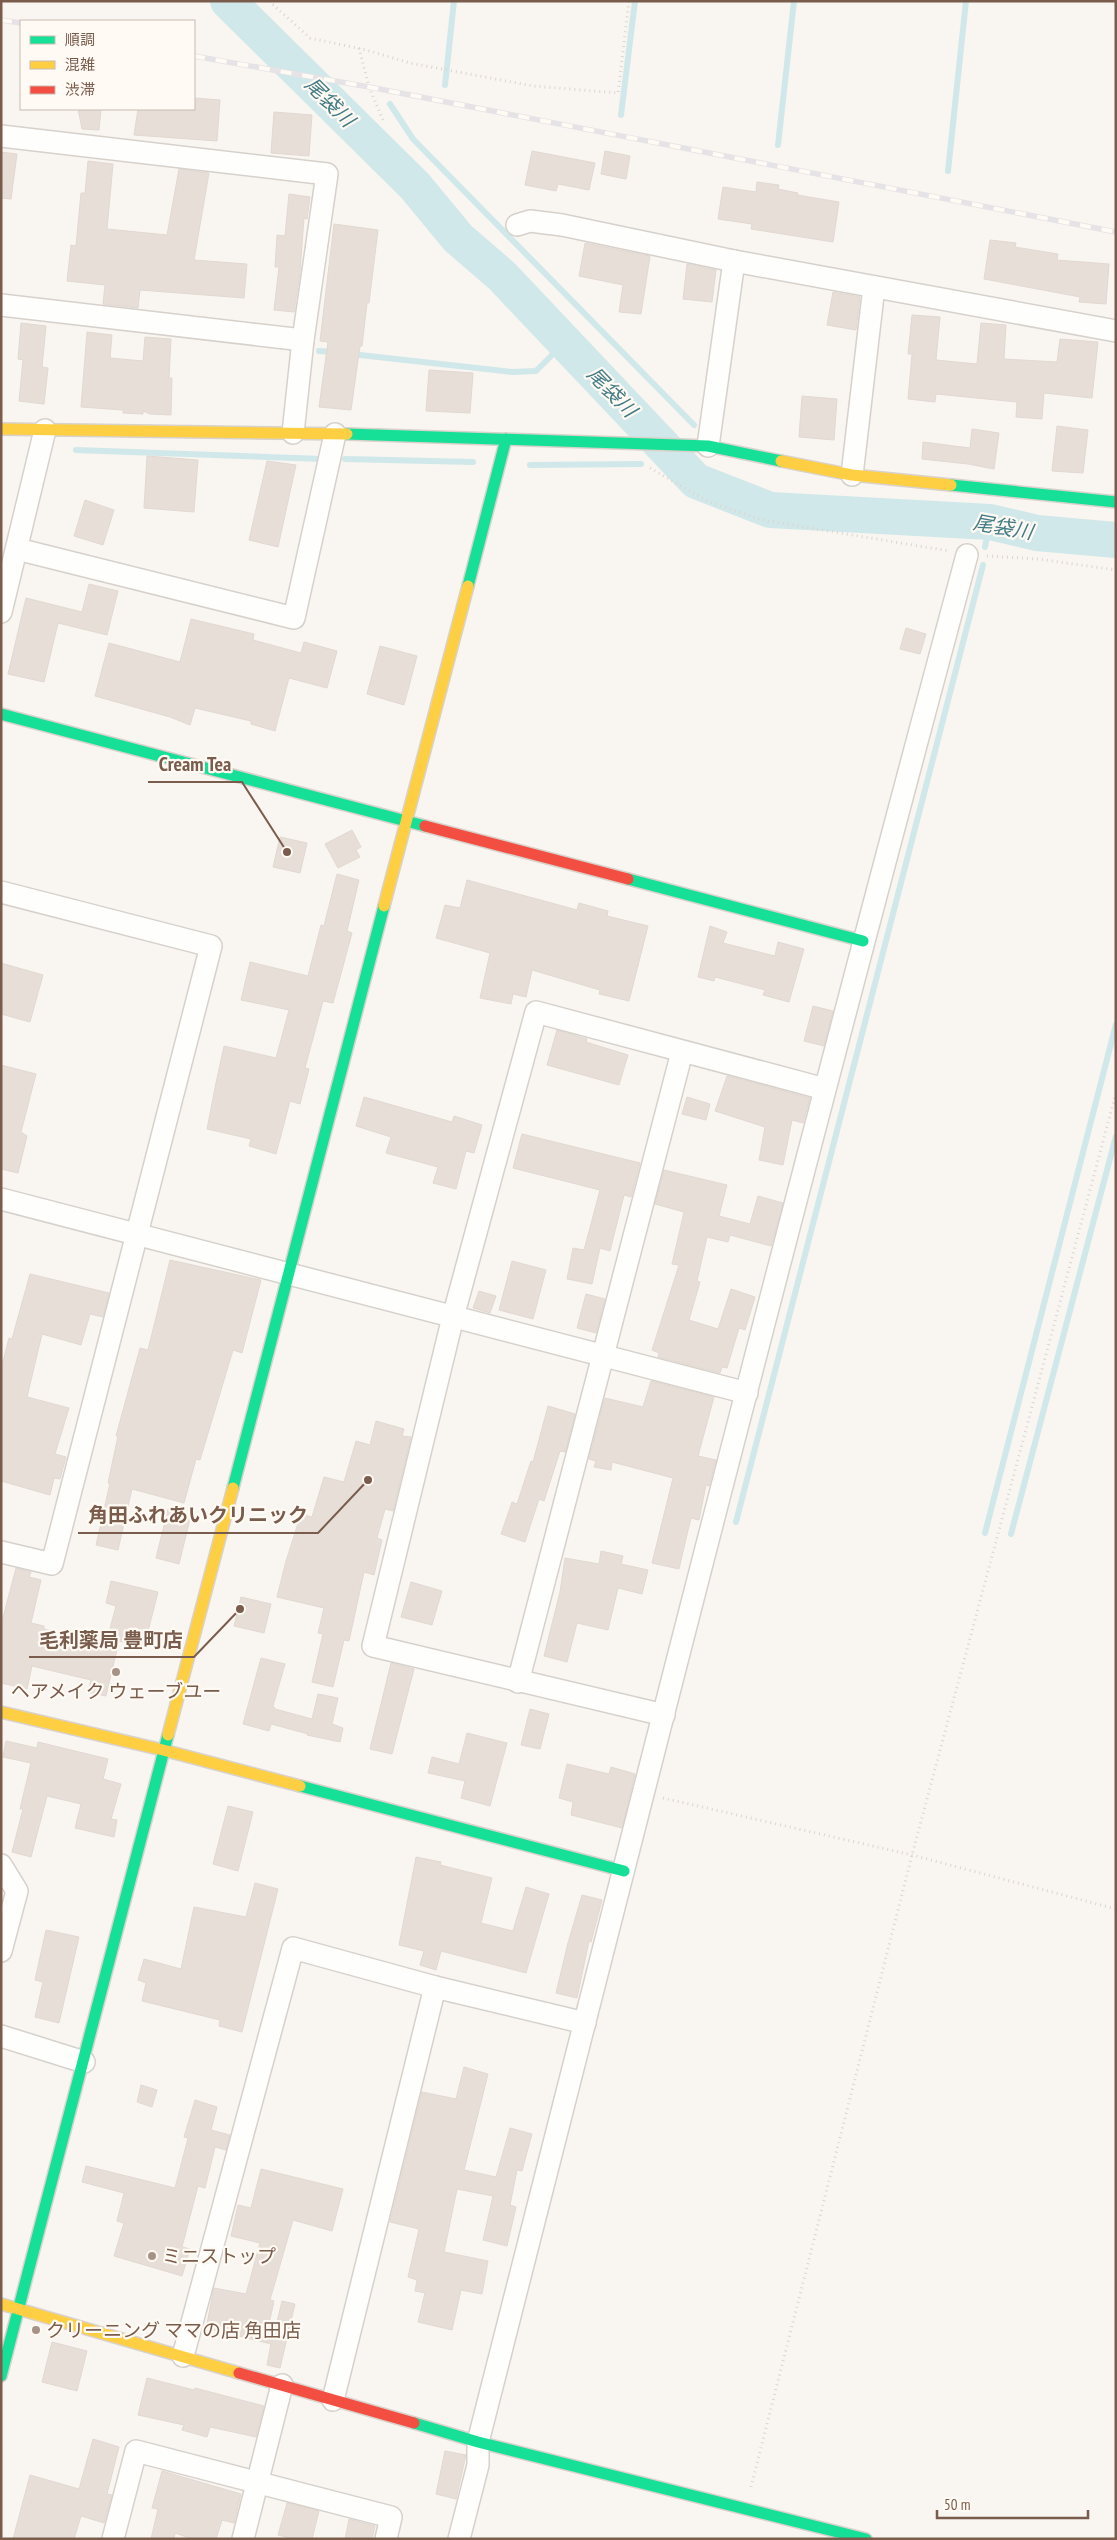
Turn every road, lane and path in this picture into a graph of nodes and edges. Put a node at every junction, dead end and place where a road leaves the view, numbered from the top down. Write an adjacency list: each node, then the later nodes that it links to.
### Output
1 (269, 1): 3 (path)
2 (629, 1): 3 (path)
3 (359, 48): 4 (path)
4 (383, 120)
5 (1, 136): 11 (street)
6 (517, 225): 7 (street)
7 (734, 261): 8 (street); 18 (street)
8 (874, 287): 10 (street); 19 (street)
9 (1, 305): 11 (street)
10 (1116, 331)
11 (303, 340): 14 (street)
12 (1, 429): 13 (street)
13 (45, 430): 14 (street); 21 (street)
14 (293, 433): 15 (street)
15 (335, 434): 16 (street); 21 (street)
16 (506, 439): 17 (street); 26 (street)
17 (630, 443): 18 (street); 22 (path)
18 (708, 446): 19 (street)
19 (852, 475): 20 (street)
20 (1116, 502)
21 (17, 550): 24 (street)
22 (967, 554): 23 (path); 28 (street)
23 (1116, 570)
24 (1, 612)
25 (1, 714): 26 (street)
26 (407, 821): 28 (street); 34 (street)
27 (1, 892): 33 (street)
28 (862, 941): 30 (street)
29 (682, 1052): 30 (street); 35 (street); 36 (street)
30 (825, 1089): 37 (street)
31 (1116, 1093): 44 (path)
32 (2, 1201): 33 (street)
33 (137, 1234): 34 (street); 38 (street)
34 (288, 1274): 35 (street); 42 (street)
35 (453, 1317): 36 (street); 39 (street)
36 (603, 1356): 37 (street); 39 (street)
37 (747, 1393): 41 (street)
38 (1, 1552)
39 (518, 1682): 41 (street)
40 (1, 1712): 42 (street)
41 (664, 1715): 43 (street)
42 (163, 1750): 46 (street); 52 (street)
43 (644, 1794): 44 (path); 46 (street)
44 (912, 1855): 47 (path); 61 (path)
45 (1, 1865): 48 (street)
46 (624, 1871): 50 (street)
47 (1116, 1909)
48 (1, 1951)
49 (435, 1987): 50 (street); 55 (street); 58 (street)
50 (584, 2023): 59 (street)
51 (1, 2036): 52 (street)
52 (84, 2062): 54 (street)
53 (1, 2304): 54 (street)
54 (19, 2309): 55 (street); 56 (street)
55 (183, 2356): 57 (street)
56 (1, 2376)
57 (282, 2385): 58 (street); 60 (street)
58 (333, 2400): 59 (street)
59 (478, 2442): 61 (street); 66 (street)
60 (258, 2483): 63 (street); 64 (street); 65 (street)
61 (746, 2507): 62 (street)
62 (827, 2534): 67 (street)
63 (113, 2539)
64 (243, 2539)
65 (386, 2539)
66 (459, 2539)
67 (866, 2539)

